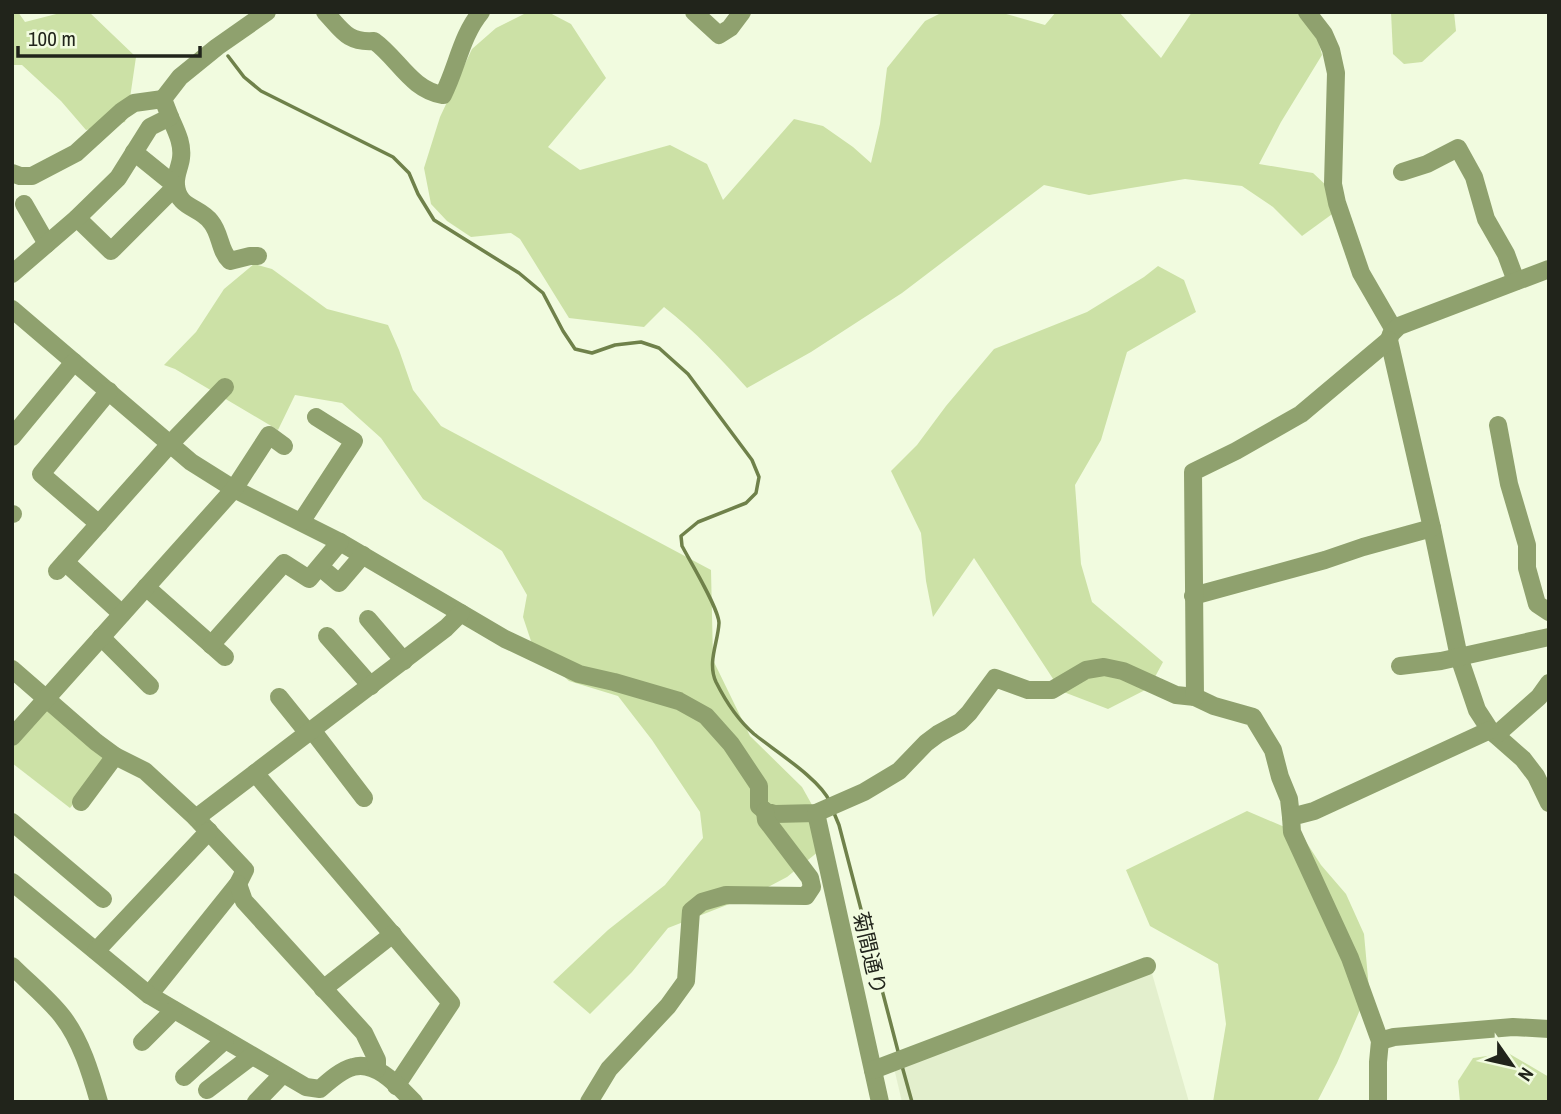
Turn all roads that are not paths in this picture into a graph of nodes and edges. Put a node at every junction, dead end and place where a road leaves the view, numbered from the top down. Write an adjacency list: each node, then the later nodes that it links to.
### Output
1 (267, 12): 7 (street)
2 (325, 12): 3 (street)
3 (481, 12)
4 (695, 12): 5 (street)
5 (742, 12)
6 (1307, 12): 21 (street)
7 (163, 99): 8 (street); 11 (street)
8 (170, 117): 9 (street); 12 (street)
9 (134, 152): 12 (street); 14 (street)
10 (1402, 172): 19 (street)
11 (12, 173)
12 (176, 186): 14 (street); 16 (street)
13 (24, 204): 15 (street)
14 (77, 218): 15 (street)
15 (47, 244): 17 (street)
16 (258, 257)
17 (14, 268)
18 (1549, 269): 19 (street)
19 (1516, 281): 21 (street)
20 (12, 309): 22 (street)
21 (1392, 335): 33 (street); 38 (street)
22 (74, 362): 24 (street); 27 (street)
23 (225, 387): 28 (street)
24 (109, 391): 28 (street); 32 (street)
25 (316, 417): 31 (street)
26 (1498, 425): 39 (street)
27 (12, 437)
28 (170, 444): 30 (street); 32 (street)
29 (284, 446): 30 (street)
30 (234, 489): 31 (street); 37 (street)
31 (301, 522): 34 (street)
32 (99, 524): 41 (street)
33 (1432, 528): 38 (street); 48 (street)
34 (340, 541): 35 (street); 36 (street)
35 (363, 555): 36 (street); 40 (street)
36 (320, 567): 46 (street)
37 (146, 587): 41 (street); 46 (street)
38 (1193, 596): 55 (street)
39 (1549, 612)
40 (461, 613): 49 (street); 66 (street)
41 (122, 614): 44 (street)
42 (368, 619): 49 (street)
43 (327, 636): 54 (street)
44 (101, 637): 53 (street); 56 (street)
45 (1549, 637): 48 (street)
46 (211, 645): 47 (street)
47 (225, 657)
48 (1459, 657): 50 (street); 59 (street)
49 (404, 661): 54 (street)
50 (1400, 666)
51 (12, 669): 56 (street)
52 (1549, 683): 59 (street)
53 (150, 685)
54 (371, 686): 58 (street)
55 (1195, 697): 67 (street); 68 (street)
56 (46, 698): 60 (street); 61 (street)
57 (279, 698): 58 (street)
58 (310, 732): 62 (street); 63 (street)
59 (1493, 732): 65 (street); 68 (street)
60 (12, 737)
61 (115, 756): 64 (street); 70 (street)
62 (255, 773): 70 (street); 74 (street)
63 (364, 798)
64 (81, 802)
65 (1549, 803)
66 (765, 811): 67 (street); 96 (street)
67 (816, 813): 87 (street, 菊間通り)
68 (1291, 817): 83 (street)
69 (12, 822): 73 (street)
70 (202, 824): 72 (street); 75 (street)
71 (12, 882): 75 (street)
72 (238, 884): 78 (street); 79 (street)
73 (103, 899)
74 (393, 934): 78 (street); 90 (street)
75 (96, 951): 79 (street)
76 (12, 965): 93 (street)
77 (1147, 966): 87 (street)
78 (323, 989): 86 (street)
79 (149, 995): 80 (street)
80 (174, 1010): 82 (street); 84 (street)
81 (1549, 1029): 83 (street)
82 (225, 1040): 85 (street); 89 (street)
83 (1380, 1041): 98 (street)
84 (142, 1042)
85 (252, 1056): 88 (street); 91 (street)
86 (377, 1069): 90 (street); 92 (street)
87 (873, 1070): 97 (street, 菊間通り)
88 (283, 1074): 92 (street); 94 (street)
89 (184, 1077)
90 (396, 1086): 95 (street)
91 (206, 1090)
92 (319, 1095)
93 (99, 1102)
94 (256, 1102)
95 (414, 1102)
96 (589, 1102)
97 (880, 1102)
98 (1378, 1102)

